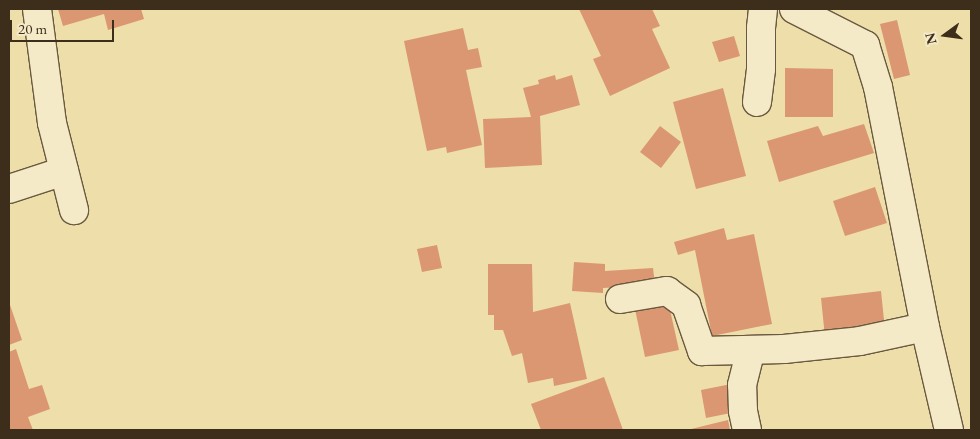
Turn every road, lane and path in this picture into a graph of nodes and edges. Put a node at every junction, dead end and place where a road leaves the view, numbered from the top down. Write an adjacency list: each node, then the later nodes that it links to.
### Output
1 (36, 9): 5 (street)
2 (763, 9): 4 (street)
3 (794, 9): 9 (street)
4 (756, 102)
5 (64, 171): 6 (street); 7 (street)
6 (9, 189)
7 (74, 210)
8 (620, 299): 10 (street)
9 (925, 327): 10 (street); 12 (street)
10 (751, 350): 11 (street)
11 (747, 430)
12 (949, 430)

